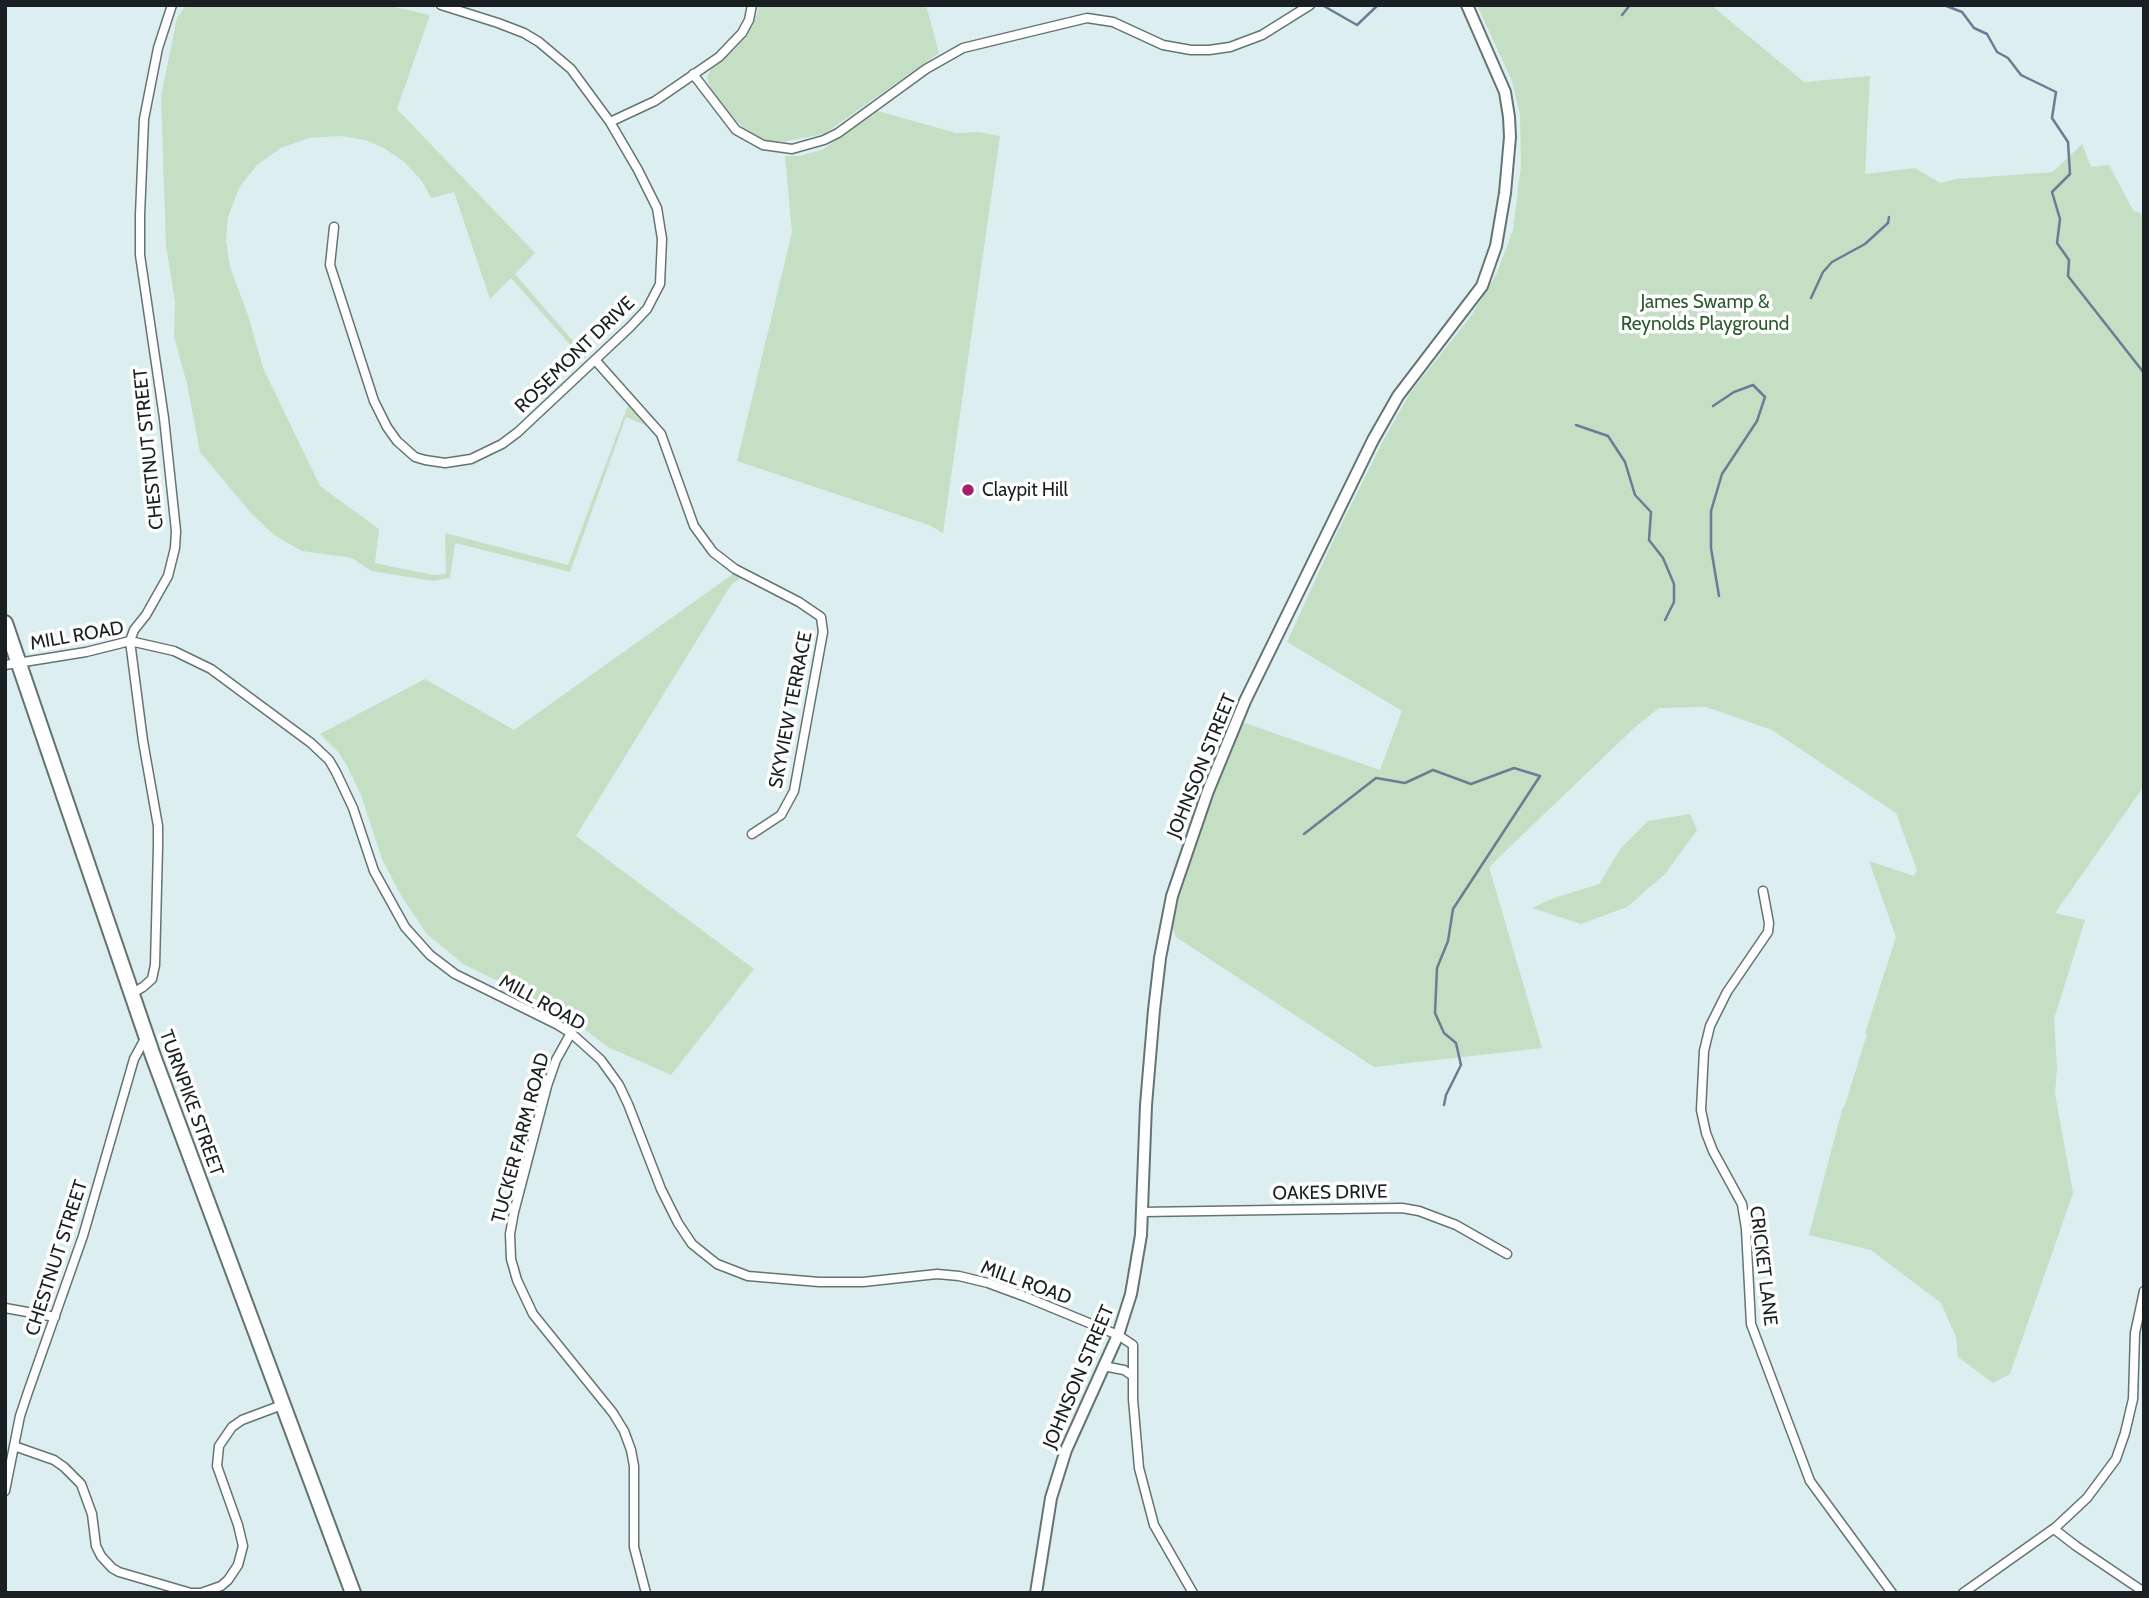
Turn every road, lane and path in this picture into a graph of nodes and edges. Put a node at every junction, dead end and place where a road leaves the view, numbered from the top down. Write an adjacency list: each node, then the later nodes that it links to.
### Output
1 (172, 5): 11 (street, CHESTNUT STREET)
2 (441, 5): 7 (street, ROSEMONT DRIVE)
3 (752, 5): 6 (street)
4 (1309, 5): 6 (street)
5 (1467, 5): 18 (street, JOHNSON STREET)
6 (693, 74): 7 (street)
7 (610, 122): 9 (street, ROSEMONT DRIVE)
8 (334, 227): 9 (street, ROSEMONT DRIVE)
9 (596, 361): 13 (street, SKYVIEW TERRACE)
10 (5, 623): 12 (highway, TURNPIKE STREET)
11 (130, 641): 12 (street, MILL ROAD); 15 (street); 16 (street, MILL ROAD)
12 (12, 663): 15 (highway, TURNPIKE STREET)
13 (752, 834)
14 (1763, 891): 36 (street, CRICKET LANE)
15 (131, 994): 17 (highway, TURNPIKE STREET)
16 (570, 1033): 23 (street, MILL ROAD); 33 (street, TUCKER FARM ROAD)
17 (147, 1036): 22 (street, CHESTNUT STREET); 26 (highway, TURNPIKE STREET)
18 (1142, 1212): 19 (street, OAKES DRIVE); 23 (street, JOHNSON STREET)
19 (1507, 1254)
20 (2144, 1291): 29 (street)
21 (5, 1308): 22 (street)
22 (55, 1317): 27 (street, CHESTNUT STREET)
23 (1118, 1335): 24 (street, JOHNSON STREET); 25 (street)
24 (1103, 1366): 25 (street); 34 (street, JOHNSON STREET)
25 (1133, 1376): 35 (street)
26 (282, 1405): 31 (street); 32 (highway, TURNPIKE STREET)
27 (14, 1446): 28 (street, CHESTNUT STREET); 31 (street)
28 (5, 1492)
29 (2054, 1529): 30 (street); 37 (street)
30 (2144, 1592)
31 (200, 1593)
32 (353, 1593)
33 (646, 1593)
34 (1036, 1593)
35 (1193, 1593)
36 (1892, 1593)
37 (1963, 1593)

